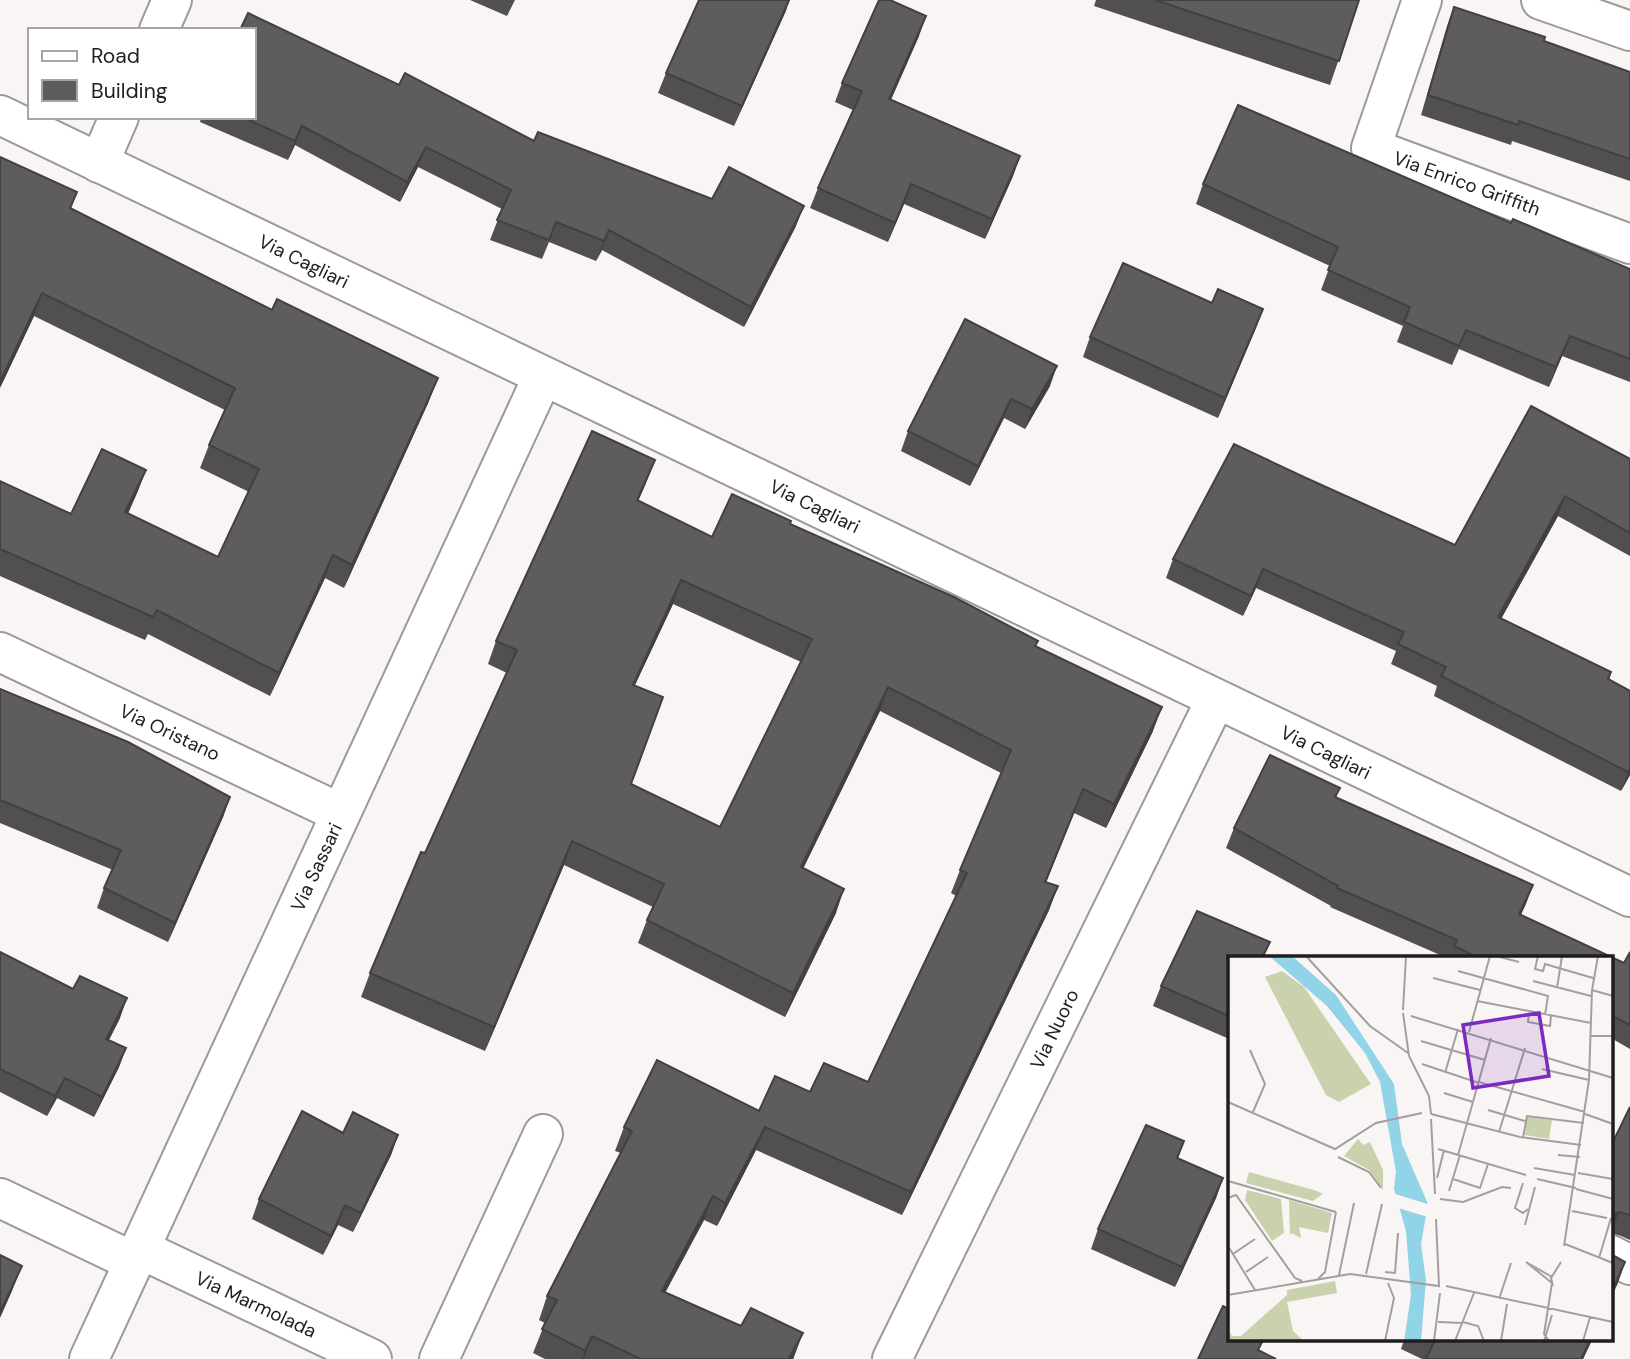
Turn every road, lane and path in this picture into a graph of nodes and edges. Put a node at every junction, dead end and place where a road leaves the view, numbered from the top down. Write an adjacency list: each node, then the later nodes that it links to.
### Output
1 (172, 0): 4 (street)
2 (1422, 0): 9 (street, Via Enrico Griffith)
3 (1541, 0): 5 (street)
4 (160, 28)
5 (1630, 31)
6 (0, 115): 8 (street, Via Cagliari)
7 (118, 119): 8 (street)
8 (99, 163): 10 (street, Via Cagliari)
9 (1630, 244)
10 (543, 376): 12 (street, Via Cagliari); 13 (street, Via Sassari)
11 (0, 652): 13 (street, Via Oristano)
12 (1216, 699): 14 (street, Via Cagliari); 23 (street, Via Nuoro)
13 (340, 813): 17 (street, Via Sassari)
14 (1630, 897)
15 (542, 1134): 22 (street)
16 (0, 1198): 17 (street, Via Marmolada)
17 (137, 1256): 20 (street, Via Sassari); 21 (street, Via Marmolada)
18 (1612, 1256): 19 (street)
19 (1630, 1265)
20 (89, 1359)
21 (372, 1359)
22 (439, 1359)
23 (892, 1359)

